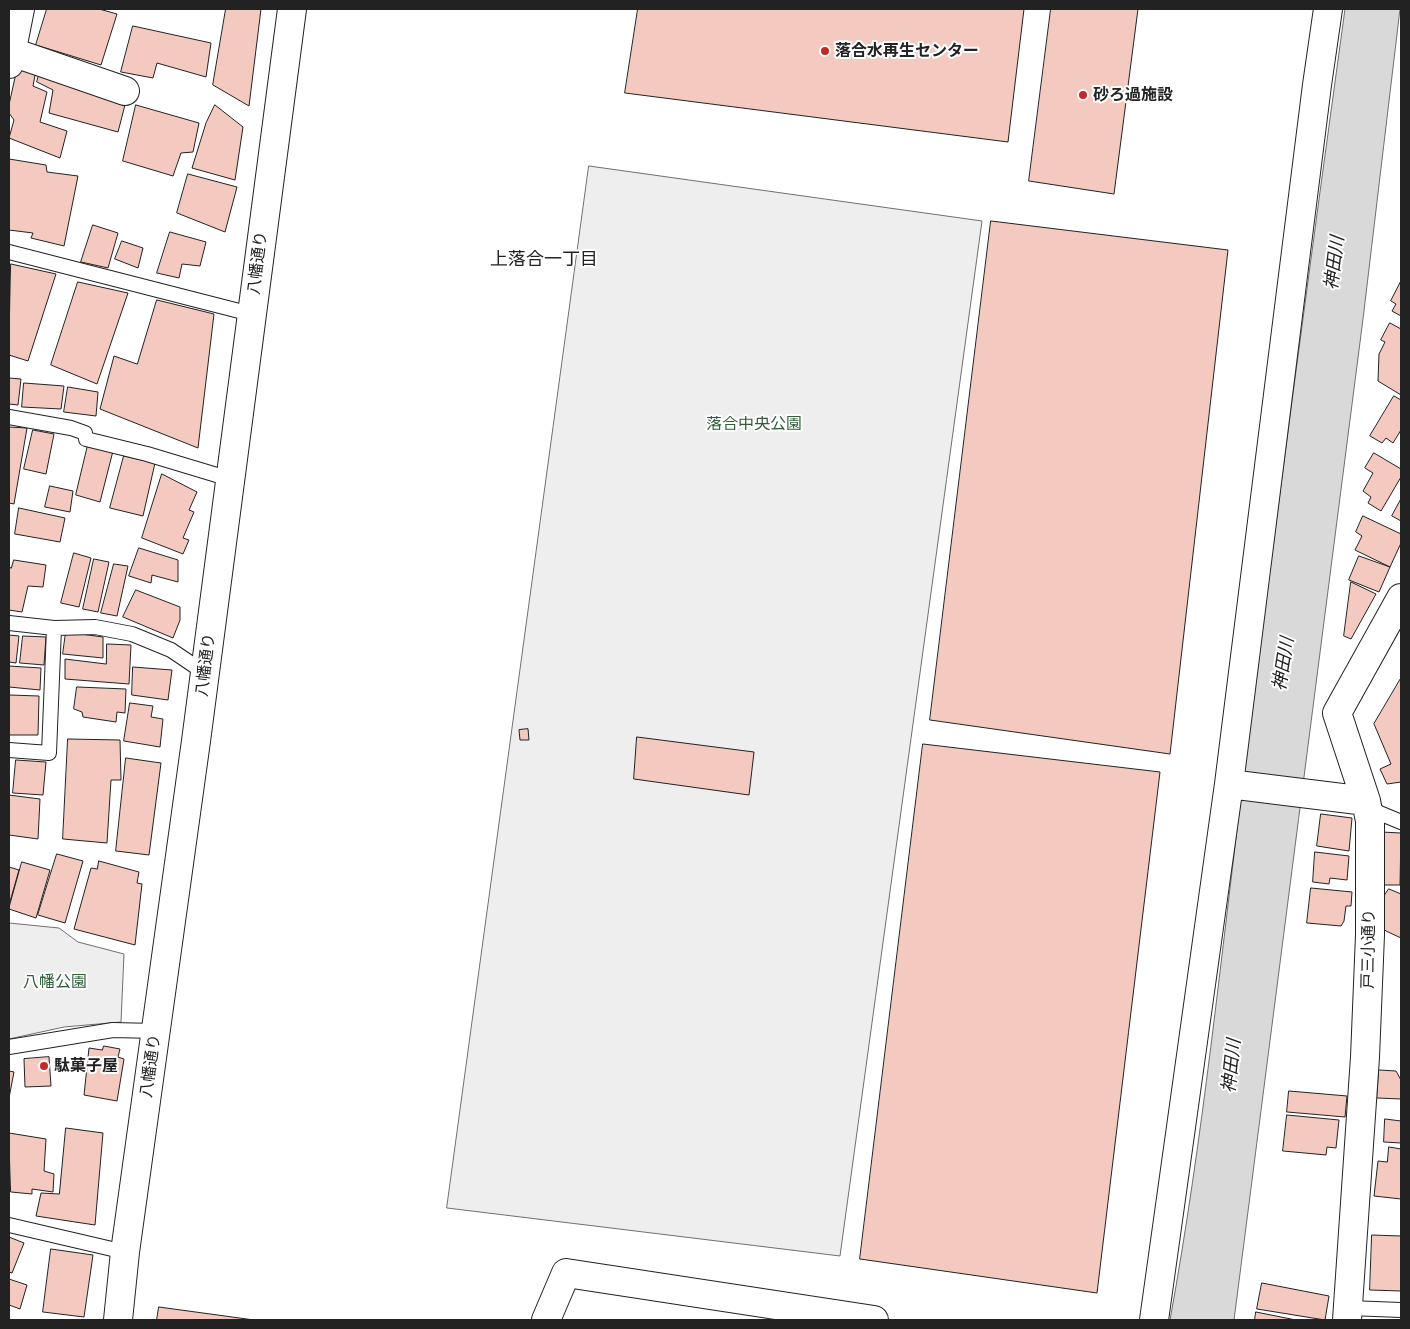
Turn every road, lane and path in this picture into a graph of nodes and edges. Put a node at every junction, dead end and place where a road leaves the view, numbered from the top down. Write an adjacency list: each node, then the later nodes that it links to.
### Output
1 (20, 9): 4 (street)
2 (292, 9): 7 (street, 八幡通り)
3 (1328, 9): 15 (street)
4 (10, 58): 5 (street)
5 (125, 91)
6 (9, 252): 7 (lane)
7 (251, 314): 9 (street, 八幡通り)
8 (9, 417): 9 (lane)
9 (230, 479): 13 (street, 八幡通り)
10 (1401, 598): 16 (street, 戸三小通り)
11 (9, 623): 12 (lane)
12 (54, 628): 13 (lane); 14 (lane)
13 (205, 673): 18 (street, 八幡通り)
14 (9, 750)
15 (1237, 785): 16 (street); 27 (street)
16 (1367, 806): 17 (lane); 23 (street, 戸三小通り)
17 (1401, 822)
18 (156, 1031): 19 (lane); 21 (street, 八幡通り)
19 (9, 1047)
20 (9, 1225): 21 (lane)
21 (125, 1252): 24 (street, 八幡通り)
22 (1401, 1310): 23 (lane)
23 (1348, 1314)
24 (118, 1320)
25 (546, 1320): 26 (street)
26 (874, 1320)
27 (1154, 1320)

